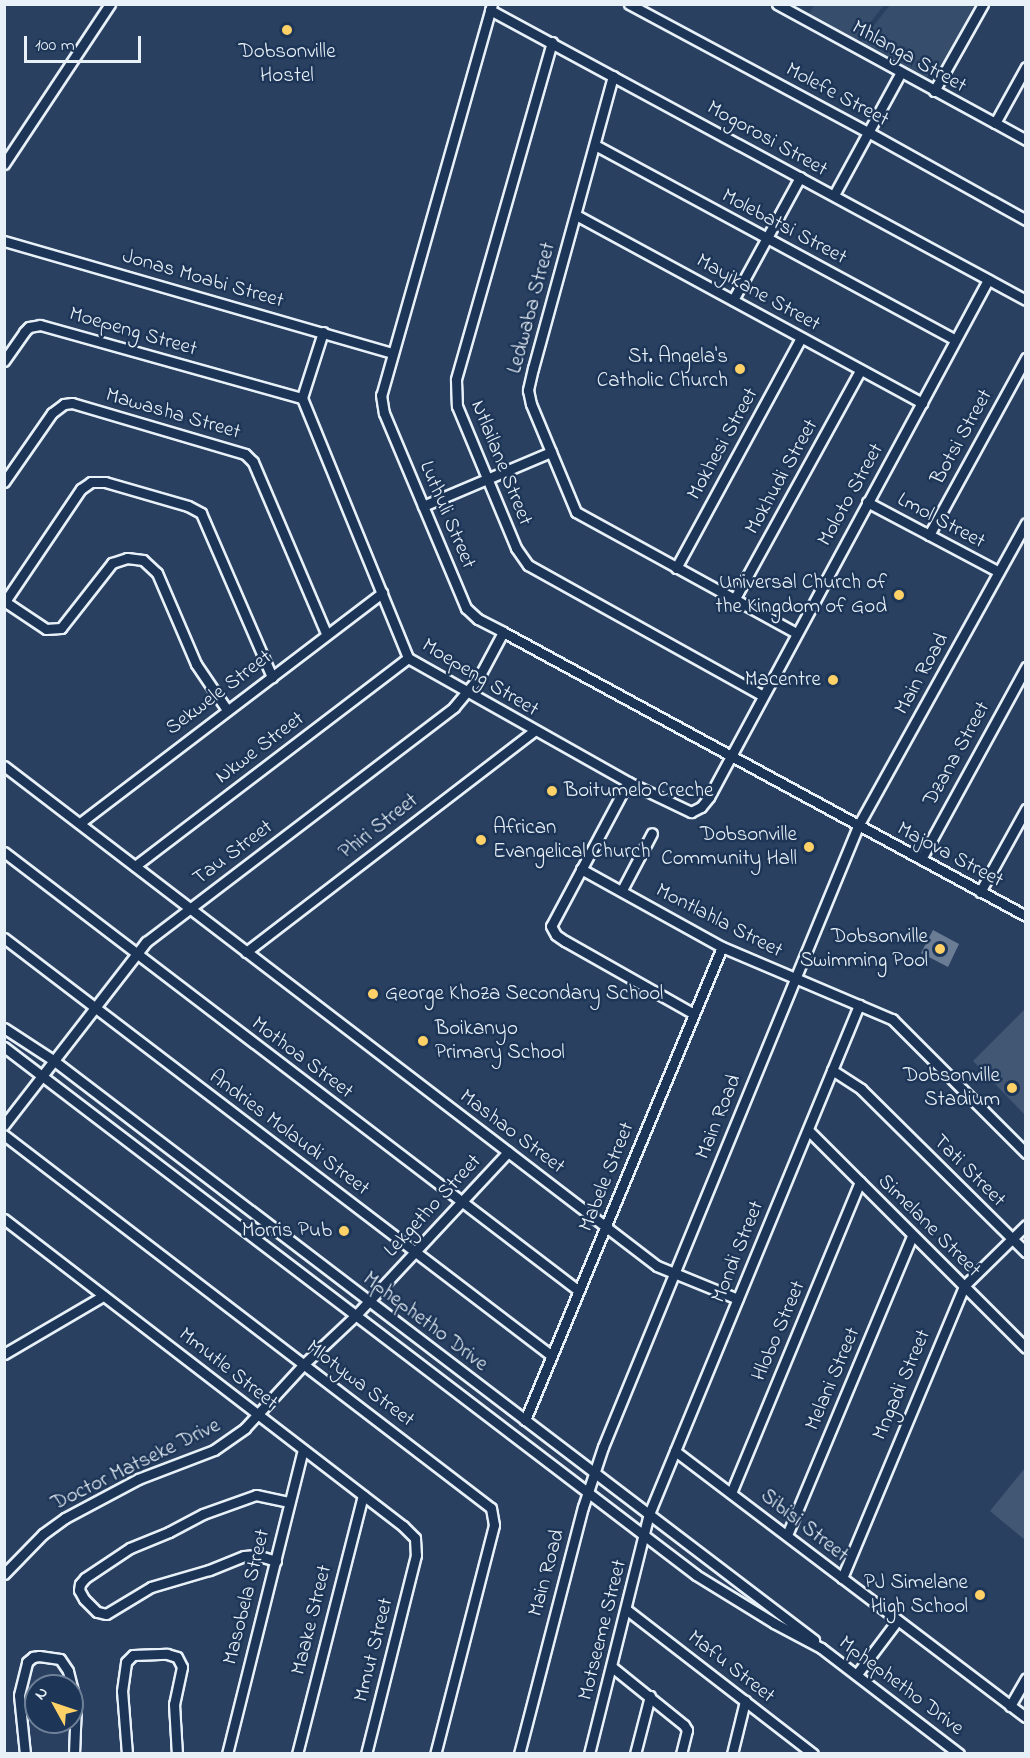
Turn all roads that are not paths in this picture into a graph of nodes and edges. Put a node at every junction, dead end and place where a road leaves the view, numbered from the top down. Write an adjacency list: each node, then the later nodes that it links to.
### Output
1 (110, 4): 15 (street)
2 (628, 4): 12 (street, Molefe Street)
3 (777, 4): 8 (street, Mhlanga Street)
4 (982, 4): 10 (street)
5 (491, 7): 6 (street, Mogorosi Street); 28 (street, Luthuli Street)
6 (552, 42): 9 (street, Mogorosi Street); 35 (street, Ntlailane Street)
7 (1026, 67): 11 (street)
8 (900, 74): 10 (street, Mhlanga Street); 12 (street)
9 (613, 76): 14 (street, Ledwaba Street); 16 (street, Mogorosi Street)
10 (934, 91): 11 (street, Mhlanga Street)
11 (995, 123): 13 (street, Mhlanga Street)
12 (868, 132): 17 (street); 19 (street, Molefe Street)
13 (1026, 140)
14 (595, 145): 18 (street, Ledwaba Street); 20 (street, Molebatsi Street)
15 (4, 164)
16 (800, 177): 17 (street, Mogorosi Street); 20 (street)
17 (834, 195): 22 (street, Mogorosi Street)
18 (576, 215): 23 (street, Mayikane Street); 34 (street, Ledwaba Street)
19 (1026, 220)
20 (766, 238): 23 (street); 27 (street, Molebatsi Street)
21 (4, 242): 25 (street, Jonas Moabi Street)
22 (988, 280): 24 (street, Mogorosi Street); 27 (street, Moloto Street)
23 (733, 300): 26 (street, Mayikane Street)
24 (1026, 300)
25 (323, 332): 28 (street, Jonas Moabi Street); 32 (street)
26 (801, 338): 31 (street, Mayikane Street); 41 (street, Mokhesi Street)
27 (955, 340): 33 (street, Moloto Street)
28 (392, 353): 38 (street, Luthuli Street)
29 (1026, 358): 40 (street, Botsi Street)
30 (4, 361): 32 (street, Moepeng Street)
31 (860, 371): 33 (street, Mayikane Street); 44 (street, Mokhudi Street)
32 (302, 398): 43 (street, Moepeng Street)
33 (922, 403): 37 (street, Moloto Street)
34 (551, 452): 35 (street); 41 (street, Ledwaba Street)
35 (488, 479): 38 (street); 53 (street, Ntlailane Street)
36 (4, 482): 47 (street, Mawasha Street)
37 (867, 502): 40 (street, Lmol Street); 48 (street, Moloto Street)
38 (423, 506): 46 (street, Luthuli Street)
39 (1026, 523): 42 (street, Main Road)
40 (929, 535): 42 (street, Lmol Street)
41 (676, 568): 44 (street, Ledwaba Street)
42 (999, 572): 62 (street, Main Road)
43 (382, 593): 47 (street, Sekwele Street); 49 (street, Moepeng Street)
44 (734, 600): 48 (street, Ledwaba Street)
45 (5, 602): 51 (street); 54 (street)
46 (503, 632): 52 (street, Tau Street); 56 (street, Luthuli Street)
47 (327, 633): 51 (street, Sekwele Street)
48 (796, 633): 53 (street, Moloto Street)
49 (408, 658): 52 (street, Moepeng Street); 66 (street, Nkwe Street)
50 (1026, 667): 65 (street, Dzana Street)
51 (272, 677): 54 (street, Sekwele Street)
52 (468, 694): 55 (street, Moepeng Street); 70 (street, Tau Street)
53 (762, 695): 56 (street, Moloto Street)
54 (227, 710): 61 (street, Sekwele Street)
55 (534, 731): 58 (street, Moepeng Street); 74 (street, Phiri Street)
56 (730, 756): 60 (street, Moloto Street); 62 (street, Luthuli Street)
57 (4, 766): 61 (street, Mashao Street)
58 (628, 782): 60 (street, Moepeng Street); 67 (street)
59 (1026, 808): 69 (street)
60 (685, 810)
61 (80, 823): 66 (street, Mashao Street)
62 (858, 826): 65 (street, Majova Street); 76 (street, Main Road)
63 (652, 833): 68 (street, Montlahla Street)
64 (4, 852): 75 (street, Mothoa Street)
65 (921, 859): 69 (street, Majova Street)
66 (135, 866): 70 (street, Mashao Street)
67 (581, 869): 68 (street, Montlahla Street); 79 (street)
68 (622, 890): 73 (street, Montlahla Street)
69 (980, 892): 71 (street, Majova Street)
70 (189, 909): 74 (street, Mashao Street); 75 (street, Tau Street)
71 (1026, 916)
72 (4, 938): 78 (street, Andries Molaudi Street)
73 (722, 947): 76 (street, Montlahla Street); 79 (street, Mabele Street)
74 (246, 952): 88 (street, Mashao Street)
75 (135, 954): 78 (street, Tau Street); 91 (street, Mothoa Street)
76 (795, 979): 77 (street, Montlahla Street); 99 (street, Main Road)
77 (859, 1005): 83 (street, Mondi Street); 89 (street, Montlahla Street)
78 (94, 1007): 82 (street, Tau Street); 97 (street, Andries Molaudi Street)
79 (693, 1014): 93 (street, Mabele Street)
80 (4, 1028): 82 (street, Mphephetho Drive)
81 (4, 1047): 84 (street, Mphephetho Drive)
82 (53, 1060): 84 (street, Tau Street); 104 (street, Mphephetho Drive)
83 (832, 1070): 86 (street, Mondi Street); 96 (street, Tati Street)
84 (43, 1075): 85 (street, Tau Street); 105 (street, Mphephetho Drive)
85 (4, 1125)
86 (808, 1130): 90 (street, Simelane Street); 103 (street, Mondi Street)
87 (4, 1135): 109 (street, Mlotywa Street)
88 (508, 1152): 91 (street, Lekgetho Street); 93 (street, Mashao Street)
89 (1026, 1153)
90 (860, 1182): 95 (street, Simelane Street); 116 (street, Hlobo Street)
91 (461, 1202): 97 (street, Lekgetho Street); 101 (street, Mothoa Street)
92 (4, 1219): 102 (street, Mmutle Street)
93 (607, 1225): 99 (street, Mashao Street); 101 (street, Mabele Street)
94 (1026, 1225): 96 (street, Mngadi Street)
95 (912, 1236): 100 (street, Simelane Street); 120 (street, Melani Street)
96 (1012, 1238): 98 (street, Tati Street); 100 (street, Mngadi Street)
97 (414, 1251): 104 (street, Lekgetho Street); 108 (street, Andries Molaudi Street)
98 (1026, 1252)
99 (675, 1273): 103 (street, Mashao Street); 114 (street, Main Road)
100 (964, 1286): 106 (street, Simelane Street); 125 (street, Mngadi Street)
101 (579, 1291): 108 (street, Mabele Street)
102 (103, 1296): 107 (street); 110 (street, Mmutle Street)
103 (738, 1299): 113 (street, Mondi Street)
104 (368, 1301): 105 (street, Lekgetho Street); 111 (street, Mphephetho Drive)
105 (356, 1315): 109 (street, Lekgetho Street); 115 (street, Mphephetho Drive)
106 (1026, 1348)
107 (4, 1353)
108 (552, 1356): 111 (street, Mabele Street)
109 (304, 1364): 110 (street, Lekgetho Street); 144 (street, Mlotywa Street)
110 (259, 1415): 112 (street, Mmutle Street); 124 (street, Doctor Matseke Drive)
111 (525, 1420): 114 (street, Mphephetho Drive)
112 (303, 1450): 117 (street, Mmutle Street); 118 (street, Masobela Street)
113 (675, 1451): 116 (street, Sibisi Street); 119 (street, Mondi Street)
114 (593, 1473): 115 (street, Main Road); 119 (street, Mphephetho Drive)
115 (588, 1491): 121 (street, Mphephetho Drive); 145 (street, Main Road)
116 (731, 1493): 120 (street, Sibisi Street)
117 (363, 1495): 122 (street, Mmutle Street); 142 (street, Maake Street)
118 (289, 1503): 123 (street, Masobela Street); 123 (street)
119 (649, 1514): 121 (street, Motseeme Street); 128 (street, Mphephetho Drive)
120 (787, 1535): 125 (street, Sibisi Street)
121 (645, 1536): 126 (street, Motseeme Street); 128 (street, Mphephetho Drive)
122 (416, 1555): 143 (street, Mmut Street)
123 (276, 1561): 141 (street, Masobela Street)
124 (4, 1574)
125 (842, 1578): 127 (street, Sibisi Street)
126 (627, 1610): 129 (street, Motseeme Street); 133 (street, Mafu Street)
127 (897, 1621): 130 (street); 134 (street, Sibisi Street)
128 (821, 1648): 130 (street, Mphephetho Drive)
129 (612, 1667): 132 (street); 146 (street, Motseeme Street)
130 (857, 1674): 136 (street, Mphephetho Drive)
131 (1026, 1678): 134 (street)
132 (650, 1696): 147 (street); 148 (street)
133 (745, 1701): 149 (street); 150 (street, Mafu Street)
134 (1010, 1706): 135 (street, Sibisi Street)
135 (1026, 1717)
136 (949, 1749): 151 (street, Mphephetho Drive)
137 (25, 1754): 138 (street)
138 (74, 1754)
139 (127, 1754): 140 (street)
140 (177, 1754)
141 (227, 1754)
142 (297, 1754)
143 (366, 1754)
144 (435, 1754)
145 (519, 1754)
146 (590, 1754)
147 (634, 1754)
148 (681, 1754)
149 (732, 1754)
150 (813, 1754)
151 (959, 1754)

